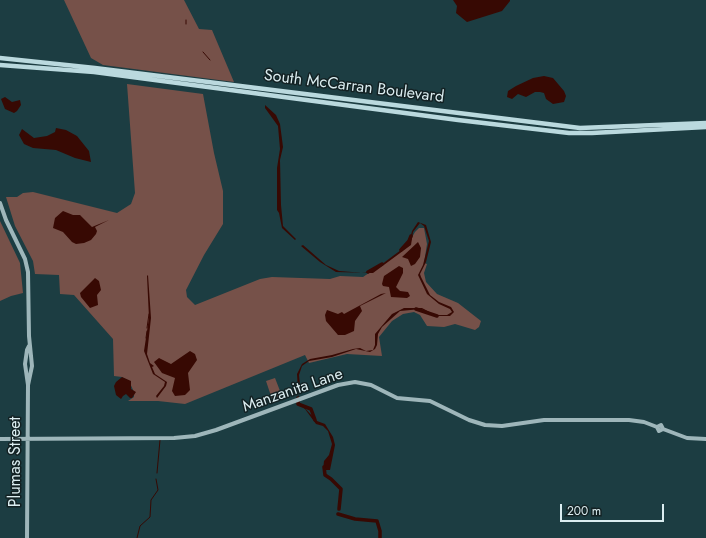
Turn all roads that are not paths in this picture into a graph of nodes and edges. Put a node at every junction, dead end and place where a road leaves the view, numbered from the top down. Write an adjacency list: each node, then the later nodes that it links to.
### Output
1 (0, 58): 3 (main road, South McCarran Boulevard)
2 (0, 64): 4 (main road, South McCarran Boulevard)
3 (706, 123)
4 (706, 127)
5 (0, 203): 6 (street, Plumas Street)
6 (29, 346): 7 (street, Plumas Street); 7 (street, Plumas Street)
7 (28, 385): 9 (street, Plumas Street)
8 (0, 439): 9 (street, Manzanita Lane)
9 (28, 439): 10 (street, Manzanita Lane); 11 (street, Plumas Street)
10 (706, 439)
11 (27, 538)

